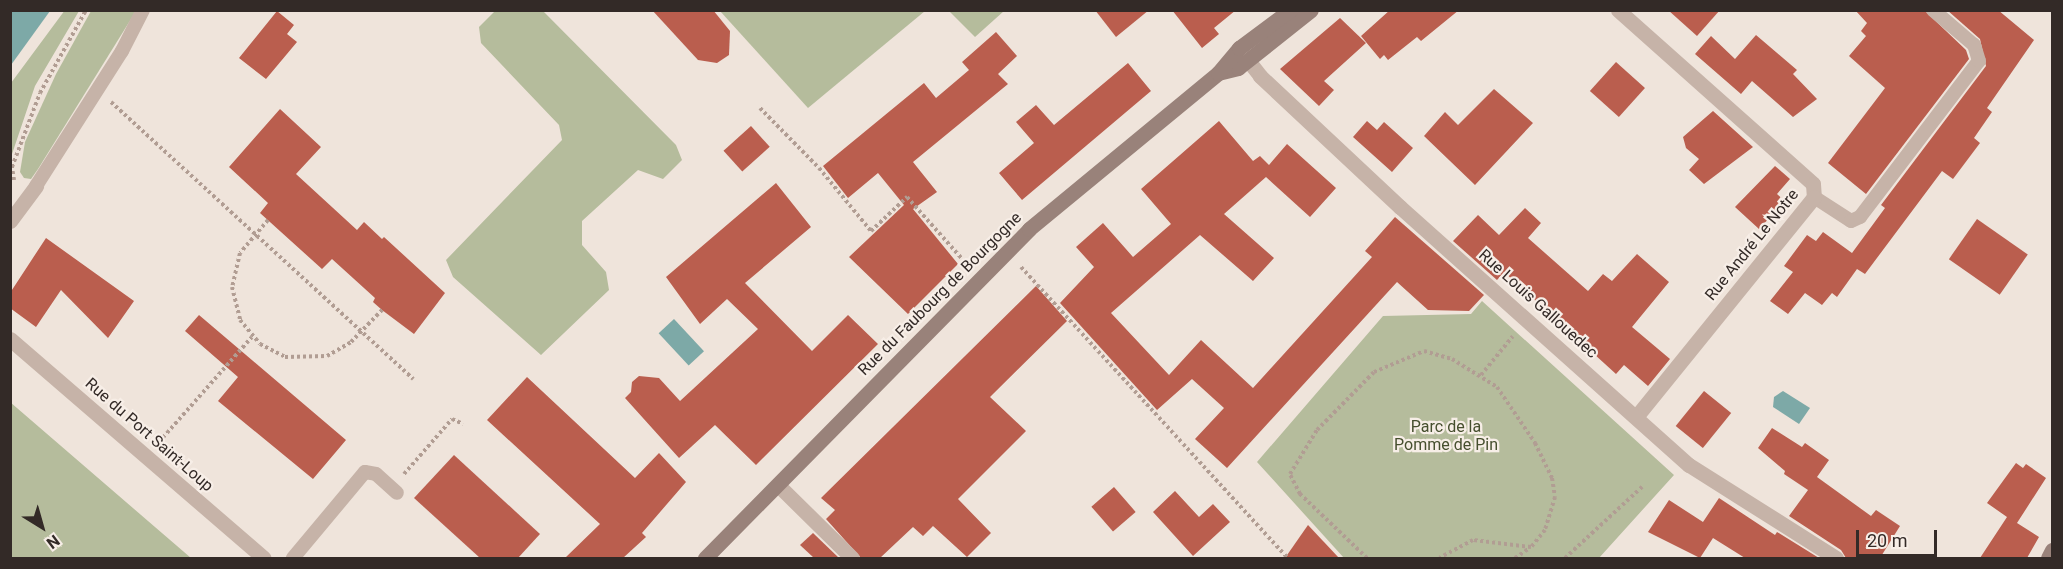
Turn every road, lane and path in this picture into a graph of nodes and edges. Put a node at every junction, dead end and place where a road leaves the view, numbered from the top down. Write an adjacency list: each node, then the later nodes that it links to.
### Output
1 (86, 10): 12 (path)
2 (143, 10): 8 (lane)
3 (1290, 10): 7 (main road, Rue du Faubourg de Bourgogne)
4 (1311, 10): 7 (main road, Rue du Faubourg de Bourgogne)
5 (1618, 10): 11 (street, Rue André Le Notre)
6 (1932, 10): 11 (lane)
7 (1243, 55): 25 (street, Rue Louis Gallouedec); 28 (main road, Rue du Faubourg de Bourgogne)
8 (97, 89): 10 (lane); 15 (path)
9 (760, 108): 16 (path)
10 (36, 186): 12 (street)
11 (1814, 197): 25 (street, Rue André Le Notre)
12 (26, 200): 14 (street)
13 (268, 220): 15 (path)
14 (10, 221)
15 (255, 234): 20 (path); 21 (path)
16 (965, 262)
17 (1016, 262): 37 (path)
18 (382, 310): 20 (path)
19 (1515, 327): 23 (path)
20 (362, 331): 21 (path); 24 (path)
21 (252, 337): 27 (path)
22 (10, 339): 27 (street, Rue du Port Saint-Loup)
23 (1481, 375): 31 (path); 38 (path)
24 (413, 379)
25 (1636, 417): 42 (street, Rue Louis Gallouedec)
26 (463, 424): 30 (path)
27 (147, 457): 33 (street, Rue du Port Saint-Loup)
28 (778, 484): 35 (main road, Rue du Faubourg de Bourgogne); 36 (street)
29 (1642, 487): 41 (path)
30 (394, 490): 34 (lane)
31 (1531, 547): 39 (path); 40 (path)
32 (2052, 550): 43 (main road)
33 (264, 558)
34 (293, 558)
35 (705, 558)
36 (852, 558)
37 (1288, 558)
38 (1367, 558)
39 (1439, 558)
40 (1515, 558)
41 (1565, 558)
42 (1836, 558)
43 (2048, 558)

